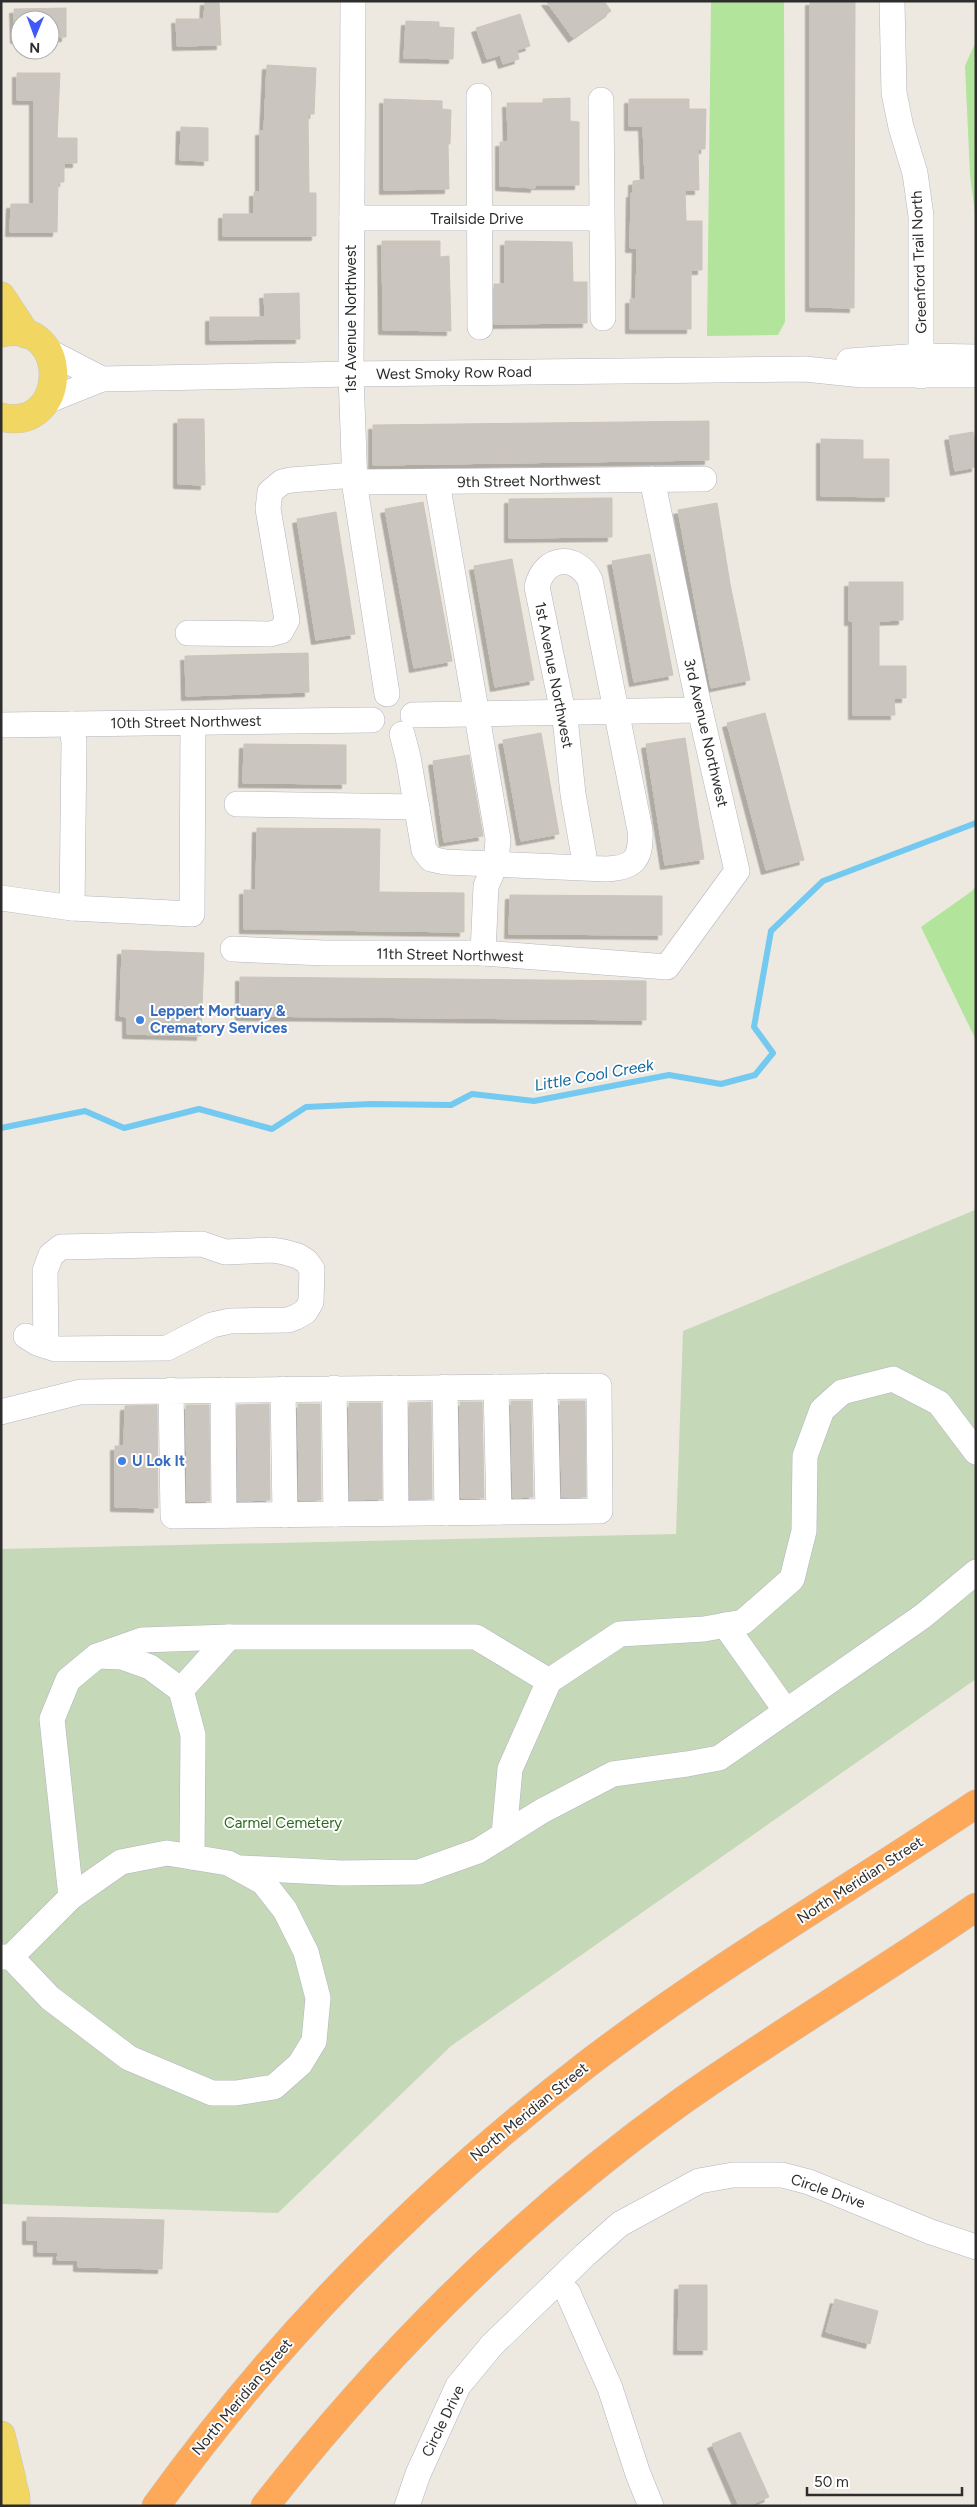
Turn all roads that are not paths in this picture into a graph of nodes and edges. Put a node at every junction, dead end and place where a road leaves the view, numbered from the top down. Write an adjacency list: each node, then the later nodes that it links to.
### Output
1 (353, 1): 5 (street, 1st Avenue Northwest)
2 (892, 1): 14 (street, Greenford Trail North)
3 (478, 96): 7 (street)
4 (601, 100): 6 (street)
5 (352, 218): 7 (street, Trailside Drive); 15 (street, 1st Avenue Northwest)
6 (601, 218): 7 (street, Trailside Drive); 9 (street)
7 (480, 219): 10 (street)
8 (1, 296): 11 (main road)
9 (603, 318)
10 (480, 327)
11 (14, 334): 12 (main road)
12 (48, 351): 17 (street, West Smoky Row Road); 18 (main road)
13 (976, 357): 14 (street, West Smoky Row Road)
14 (921, 366): 15 (street, West Smoky Row Road); 16 (street, West Smoky Row Road)
15 (351, 374): 17 (street, West Smoky Row Road); 20 (street, 1st Avenue Northwest)
16 (976, 375)
17 (102, 379): 18 (street, West Smoky Row Road)
18 (24, 411): 19 (main road)
19 (1, 439)
20 (355, 479): 23 (street, 9th Street Northwest); 24 (street, 9th Street Northwest); 25 (street, 1st Avenue Northwest)
21 (652, 479): 22 (street, 9th Street Northwest); 23 (street, 9th Street Northwest); 26 (street, 3rd Avenue Northwest)
22 (704, 479)
23 (437, 482): 29 (street)
24 (188, 633)
25 (387, 694): 30 (street); 33 (street)
26 (700, 710): 28 (street); 43 (street, 3rd Avenue Northwest)
27 (563, 713): 28 (street); 28 (street, 1st Avenue Northwest); 29 (street); 38 (street, 1st Avenue Northwest)
28 (618, 713): 38 (street, 1st Avenue Northwest)
29 (478, 714): 33 (street); 37 (street)
30 (372, 720): 31 (street, 10th Street Northwest); 33 (street)
31 (193, 722): 32 (street, 10th Street Northwest); 40 (street)
32 (72, 724): 34 (street, 10th Street Northwest); 40 (street)
33 (408, 724): 36 (street)
34 (1, 725)
35 (237, 804): 36 (street)
36 (417, 807): 37 (street)
37 (496, 863): 38 (street); 42 (street)
38 (586, 868)
39 (1, 898): 40 (street)
40 (72, 908)
41 (233, 950): 42 (street, 11th Street Northwest)
42 (483, 954): 43 (street, 11th Street Northwest)
43 (667, 967)
44 (36, 1341): 44 (street)
45 (545, 1386): 47 (street); 55 (street); 55 (street)
46 (445, 1387): 47 (street); 49 (street); 58 (street)
47 (496, 1387): 56 (street)
48 (334, 1388): 49 (street); 50 (street); 59 (street)
49 (395, 1388): 57 (street)
50 (283, 1389): 52 (street); 61 (street)
51 (171, 1390): 52 (street); 53 (street); 60 (street)
52 (223, 1390): 60 (street)
53 (1, 1412)
54 (976, 1452): 63 (street)
55 (548, 1511): 56 (street)
56 (499, 1512): 58 (street)
57 (396, 1513): 58 (street); 59 (street)
58 (447, 1513)
59 (336, 1514): 61 (street)
60 (224, 1515): 61 (street)
61 (285, 1515)
62 (976, 1572): 68 (street)
63 (725, 1625): 66 (street); 68 (street)
64 (230, 1637): 65 (street); 66 (street); 67 (street)
65 (97, 1656): 67 (street); 73 (street)
66 (549, 1681): 70 (street)
67 (181, 1690): 71 (street)
68 (786, 1711): 70 (street)
69 (976, 1804): 80 (highway, North Meridian Street)
70 (504, 1835): 72 (street)
71 (192, 1857): 72 (street); 73 (street)
72 (236, 1867): 75 (street)
73 (71, 1897): 75 (street)
74 (976, 1907): 81 (highway)
75 (6, 1957)
76 (976, 2247): 77 (street, Circle Drive)
77 (557, 2282): 82 (street, Circle Drive); 83 (street)
78 (1, 2435): 79 (main road)
79 (13, 2492)
80 (156, 2506)
81 (265, 2506)
82 (407, 2506)
83 (651, 2506)

